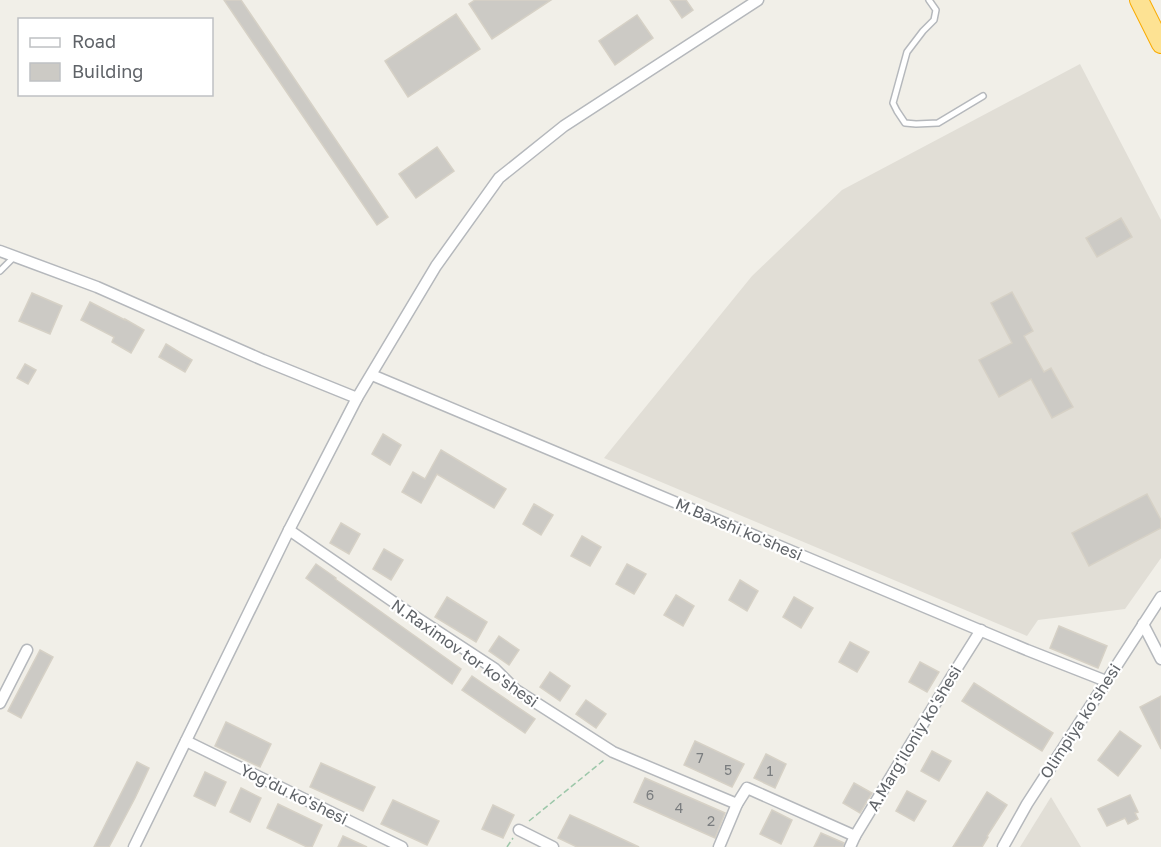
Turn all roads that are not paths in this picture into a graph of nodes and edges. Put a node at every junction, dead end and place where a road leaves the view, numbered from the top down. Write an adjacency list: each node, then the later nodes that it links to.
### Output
1 (758, 0): 9 (street)
2 (929, 0): 5 (lane)
3 (1139, 0): 4 (highway)
4 (1161, 44)
5 (983, 96)
6 (0, 250): 7 (street)
7 (15, 256): 8 (lane); 10 (street)
8 (0, 271)
9 (372, 375): 10 (street); 14 (street, M.Baxshi ko'shesi)
10 (357, 398): 11 (street)
11 (289, 530): 19 (street); 20 (street, N.Raximov tor ko'shesi)
12 (1161, 597): 13 (street, Olimpiya ko'shesi)
13 (1143, 624): 16 (street); 17 (street, Olimpiya ko'shesi)
14 (981, 630): 17 (street, M.Baxshi ko'shesi); 22 (street, A.Marg'iloniy ko'shesi)
15 (27, 650): 18 (street)
16 (1161, 659)
17 (1106, 681): 28 (street, Olimpiya ko'shesi)
18 (0, 703)
19 (186, 741): 23 (street); 24 (street, Yog'du ko'shesi)
20 (737, 804): 22 (street); 26 (street)
21 (519, 830): 25 (street)
22 (855, 836): 27 (street, A.Marg'iloniy ko'shesi)
23 (134, 847)
24 (402, 847)
25 (553, 847)
26 (718, 847)
27 (850, 847)
28 (1003, 847)

